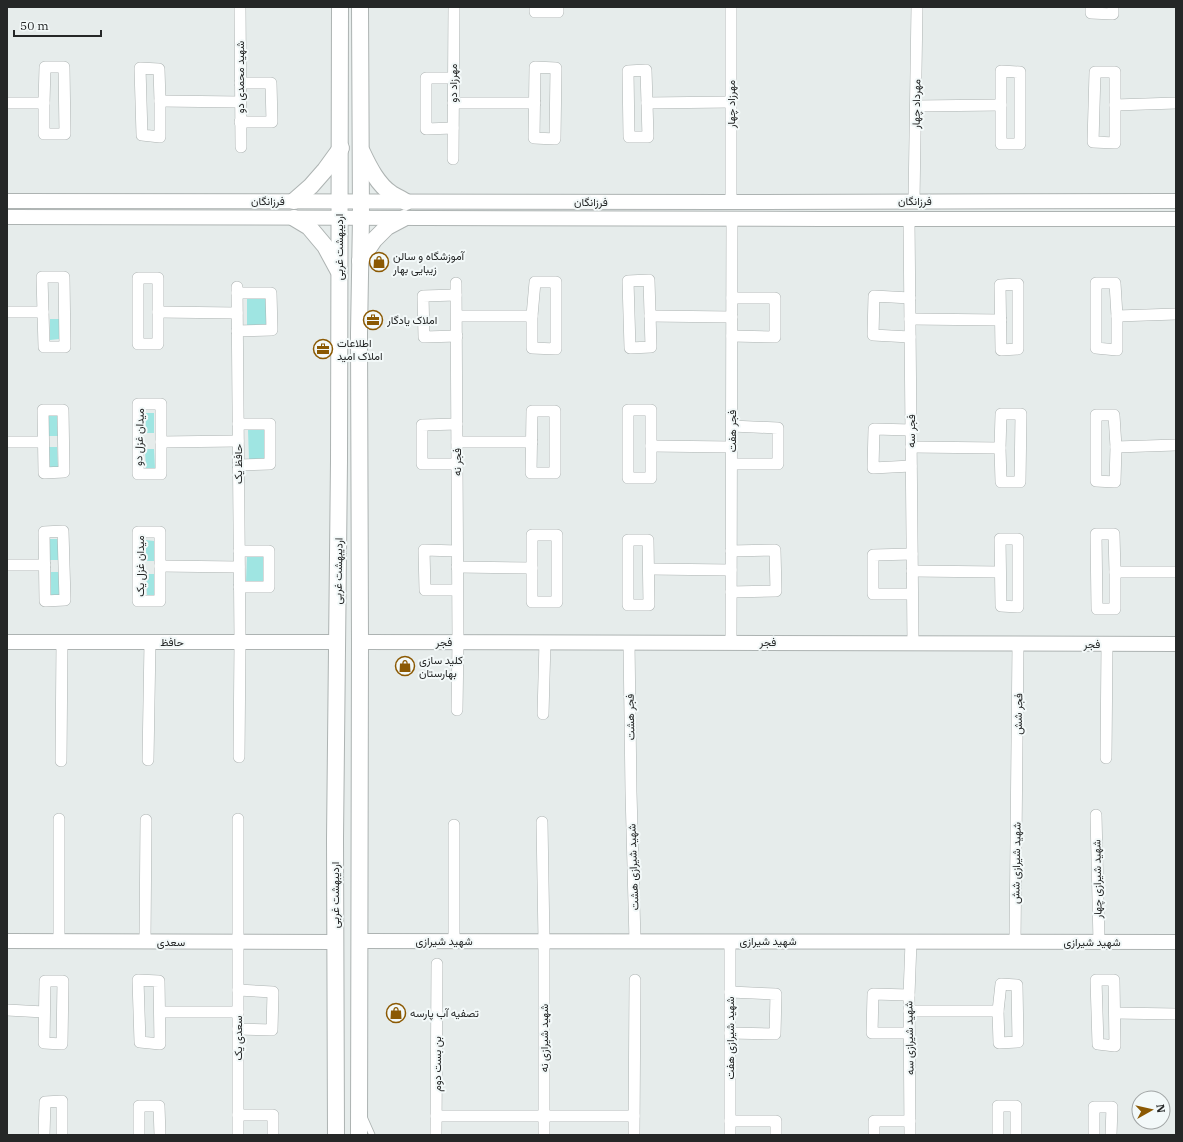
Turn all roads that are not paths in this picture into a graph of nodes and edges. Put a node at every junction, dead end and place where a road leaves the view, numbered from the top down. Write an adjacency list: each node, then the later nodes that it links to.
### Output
1 (240, 7): 12 (street, شهید محمدی دو)
2 (340, 7): 28 (main road, اردیبهشت غربی)
3 (360, 7): 29 (main road, اردیبهشت غربی)
4 (454, 7): 11 (street, مهرزاد دو)
5 (535, 7): 6 (street)
6 (558, 7)
7 (730, 7): 15 (street, مهرزاد چهار)
8 (917, 7): 24 (street, مهرداد چهار)
9 (1091, 7): 10 (street)
10 (1113, 7)
11 (453, 78): 18 (street, مهرزاد دو); 26 (street)
12 (240, 83): 14 (street, شهید محمدی دو); 25 (street)
13 (160, 101): 13 (street); 14 (street)
14 (240, 102): 25 (street, شهید محمدی دو)
15 (730, 102): 20 (street); 38 (street, مهرزاد چهار)
16 (7, 103): 17 (street)
17 (44, 103): 17 (street)
18 (453, 103): 19 (street); 26 (street, مهرزاد دو)
19 (535, 103): 19 (street)
20 (647, 103): 20 (street)
21 (1176, 103): 23 (street)
22 (1001, 105): 22 (street); 24 (street)
23 (1115, 105): 23 (street)
24 (916, 106): 35 (street, مهرداد چهار)
25 (240, 122): 27 (street, شهید محمدی دو)
26 (453, 128): 30 (street, مهرزاد دو)
27 (241, 148)
28 (340, 148): 32 (main road); 33 (main road, اردیبهشت غربی)
29 (361, 150): 34 (main road, اردیبهشت غربی); 37 (main road)
30 (453, 159)
31 (7, 201): 32 (street, فرزانگان)
32 (294, 201): 33 (street, فرزانگان)
33 (339, 201): 34 (street, فرزانگان); 41 (main road, اردیبهشت غربی)
34 (361, 201): 37 (street, فرزانگان); 42 (main road, اردیبهشت غربی)
35 (914, 201): 36 (street, فرزانگان); 38 (street, فرزانگان)
36 (1176, 201)
37 (406, 202): 38 (street, فرزانگان)
38 (731, 202)
39 (7, 217): 40 (street, فرزانگان)
40 (294, 218): 41 (street, فرزانگان); 48 (main road)
41 (339, 218): 42 (street, فرزانگان); 48 (main road, اردیبهشت غربی)
42 (361, 218): 43 (street, فرزانگان); 47 (main road, اردیبهشت غربی)
43 (404, 218): 44 (street, فرزانگان); 47 (main road)
44 (732, 219): 45 (street, فرزانگان); 51 (street, فجر هفت)
45 (909, 219): 46 (street, فرزانگان); 52 (street, فجر سه)
46 (1176, 219)
47 (360, 261): 114 (main road, اردیبهشت غربی)
48 (339, 272): 113 (main road, اردیبهشت غربی)
49 (456, 283): 50 (street, فجر نه)
50 (456, 295): 58 (street, فجر نه); 66 (street)
51 (732, 298): 62 (street, فجر هفت); 67 (street)
52 (910, 298): 63 (street, فجر سه); 68 (street)
53 (7, 312): 54 (street)
54 (43, 312): 54 (street)
55 (158, 312): 55 (street); 56 (street)
56 (237, 312): 65 (street, حافظ یک); 65 (street, حافظ یک)
57 (1176, 314): 61 (street)
58 (456, 316): 59 (street); 66 (street, فجر نه)
59 (532, 316): 59 (street)
60 (650, 316): 60 (street); 62 (street)
61 (1117, 316): 61 (street)
62 (732, 317): 67 (street, فجر هفت)
63 (910, 320): 64 (street); 68 (street, فجر سه)
64 (1001, 320): 64 (street)
65 (237, 331): 69 (street, حافظ یک)
66 (457, 336): 70 (street, فجر نه)
67 (732, 336): 71 (street, فجر هفت)
68 (910, 337): 72 (street, فجر سه)
69 (238, 424): 73 (street, حافظ یک); 87 (street)
70 (457, 424): 77 (street, فجر نه); 85 (street)
71 (732, 426): 81 (street, فجر هفت); 86 (street)
72 (911, 430): 82 (street, فجر سه); 88 (street)
73 (238, 441): 76 (street); 87 (street, حافظ یک)
74 (7, 442): 75 (street)
75 (44, 442): 75 (street)
76 (161, 442): 76 (street, میدان غزل دو)
77 (457, 442): 78 (street); 85 (street, فجر نه)
78 (532, 442): 78 (street)
79 (651, 446): 79 (street); 81 (street)
80 (1176, 446): 83 (street)
81 (732, 447): 86 (street, فجر هفت)
82 (911, 447): 84 (street); 88 (street, فجر سه)
83 (1116, 447): 83 (street)
84 (1000, 448): 84 (street)
85 (457, 464): 89 (street, فجر نه)
86 (732, 464): 91 (street, فجر هفت)
87 (238, 466): 90 (street, حافظ یک)
88 (911, 466): 92 (street, فجر سه)
89 (457, 550): 97 (street, فجر نه); 106 (street)
90 (239, 551): 96 (street, حافظ یک); 105 (street)
91 (732, 551): 100 (street, فجر هفت); 107 (street)
92 (912, 554): 101 (street, فجر سه); 108 (street)
93 (7, 565): 94 (street)
94 (45, 565): 94 (street)
95 (160, 566): 95 (street, میدان غزل یک); 96 (street)
96 (239, 567): 105 (street, حافظ یک)
97 (457, 567): 98 (street); 106 (street, فجر نه)
98 (532, 568): 98 (street)
99 (649, 569): 99 (street); 100 (street)
100 (731, 570): 107 (street, فجر هفت)
101 (912, 570): 102 (street); 108 (street, فجر سه)
102 (1000, 572): 102 (street)
103 (1115, 572): 103 (street); 104 (street)
104 (1176, 572)
105 (239, 587): 112 (street, حافظ یک)
106 (458, 590): 115 (street, فجر نه)
107 (731, 592): 118 (street, فجر هفت)
108 (912, 594): 119 (street, فجر سه)
109 (7, 642): 110 (street, حافظ)
110 (62, 642): 111 (street, حافظ); 128 (street)
111 (150, 642): 112 (street, حافظ); 127 (street)
112 (240, 642): 113 (street, حافظ); 125 (street, حافظ یک)
113 (337, 642): 146 (main road, اردیبهشت غربی)
114 (360, 642): 115 (street, فجر); 137 (main road, اردیبهشت غربی)
115 (458, 642): 116 (street, فجر); 123 (street, فجر نه)
116 (545, 642): 117 (street, فجر); 124 (street)
117 (629, 642): 118 (street, فجر); 130 (street, فجر هشت)
118 (731, 642): 119 (street, فجر)
119 (913, 643): 120 (street, فجر)
120 (1018, 644): 121 (street, فجر); 129 (street, فجر شش)
121 (1107, 644): 122 (street, فجر); 126 (street)
122 (1176, 644)
123 (457, 710)
124 (543, 714)
125 (239, 757)
126 (1106, 758)
127 (148, 760)
128 (60, 761)
129 (1017, 784): 148 (street, شهید شیرازی شش)
130 (631, 792): 140 (street, شهید شیرازی هشت)
131 (1096, 815): 149 (street, شهید شیرازی چهار)
132 (59, 819): 143 (street)
133 (238, 819): 145 (street, سعدی یک)
134 (146, 820): 144 (street)
135 (542, 822): 139 (street, شهید شیرازی نه)
136 (454, 825): 138 (street)
137 (360, 941): 138 (street, شهید شیرازی); 167 (main road, اردیبهشت غربی)
138 (454, 941): 139 (street, شهید شیرازی)
139 (544, 941): 140 (street, شهید شیرازی); 170 (street, شهید شیرازی نه)
140 (635, 941): 141 (street, شهید شیرازی)
141 (730, 941): 147 (street, شهید شیرازی); 154 (street, شهید شیرازی هفت)
142 (7, 942): 143 (street, سعدی)
143 (59, 942): 144 (street, سعدی)
144 (145, 942): 145 (street, سعدی)
145 (238, 942): 146 (street, سعدی); 153 (street, سعدی یک)
146 (335, 942): 180 (main road, اردیبهشت غربی)
147 (911, 942): 148 (street, شهید شیرازی); 155 (street, شهید شیرازی سه)
148 (1015, 942): 149 (street, شهید شیرازی)
149 (1098, 942): 150 (street, شهید شیرازی)
150 (1176, 942)
151 (437, 964): 169 (street, بن بست دوم)
152 (635, 980): 171 (street)
153 (238, 990): 161 (street, سعدی یک); 164 (street)
154 (730, 992): 165 (street, شهید شیرازی هفت); 165 (street)
155 (909, 995): 157 (street, شهید شیرازی سه); 166 (street)
156 (7, 1010): 159 (street)
157 (909, 1011): 158 (street); 166 (street, شهید شیرازی سه)
158 (998, 1011): 158 (street)
159 (44, 1012): 159 (street)
160 (160, 1012): 160 (street); 161 (street)
161 (238, 1012): 164 (street, سعدی یک)
162 (1115, 1013): 162 (street); 163 (street)
163 (1176, 1014)
164 (238, 1029): 168 (street, سعدی یک)
165 (730, 1033): 172 (street, شهید شیرازی هفت)
166 (910, 1033): 173 (street, شهید شیرازی سه)
167 (359, 1103): 181 (main road, اردیبهشت غربی); 182 (lane)
168 (238, 1115): 178 (street, سعدی یک); 179 (street)
169 (436, 1116): 170 (street); 183 (street, بن بست دوم)
170 (544, 1116): 171 (street); 184 (street, شهید شیرازی نه)
171 (634, 1116): 185 (street)
172 (730, 1121): 186 (street, شهید شیرازی هفت); 187 (street)
173 (910, 1121): 188 (street); 189 (street, شهید شیرازی سه)
174 (44, 1135): 175 (street)
175 (62, 1135)
176 (139, 1135): 177 (street)
177 (160, 1135)
178 (238, 1135)
179 (273, 1135)
180 (336, 1135)
181 (359, 1135)
182 (372, 1135)
183 (436, 1135)
184 (544, 1135)
185 (634, 1135)
186 (730, 1135)
187 (776, 1135)
188 (874, 1135)
189 (910, 1135)
190 (998, 1135): 191 (street)
191 (1016, 1135)
192 (1094, 1135): 193 (street)
193 (1111, 1135)

